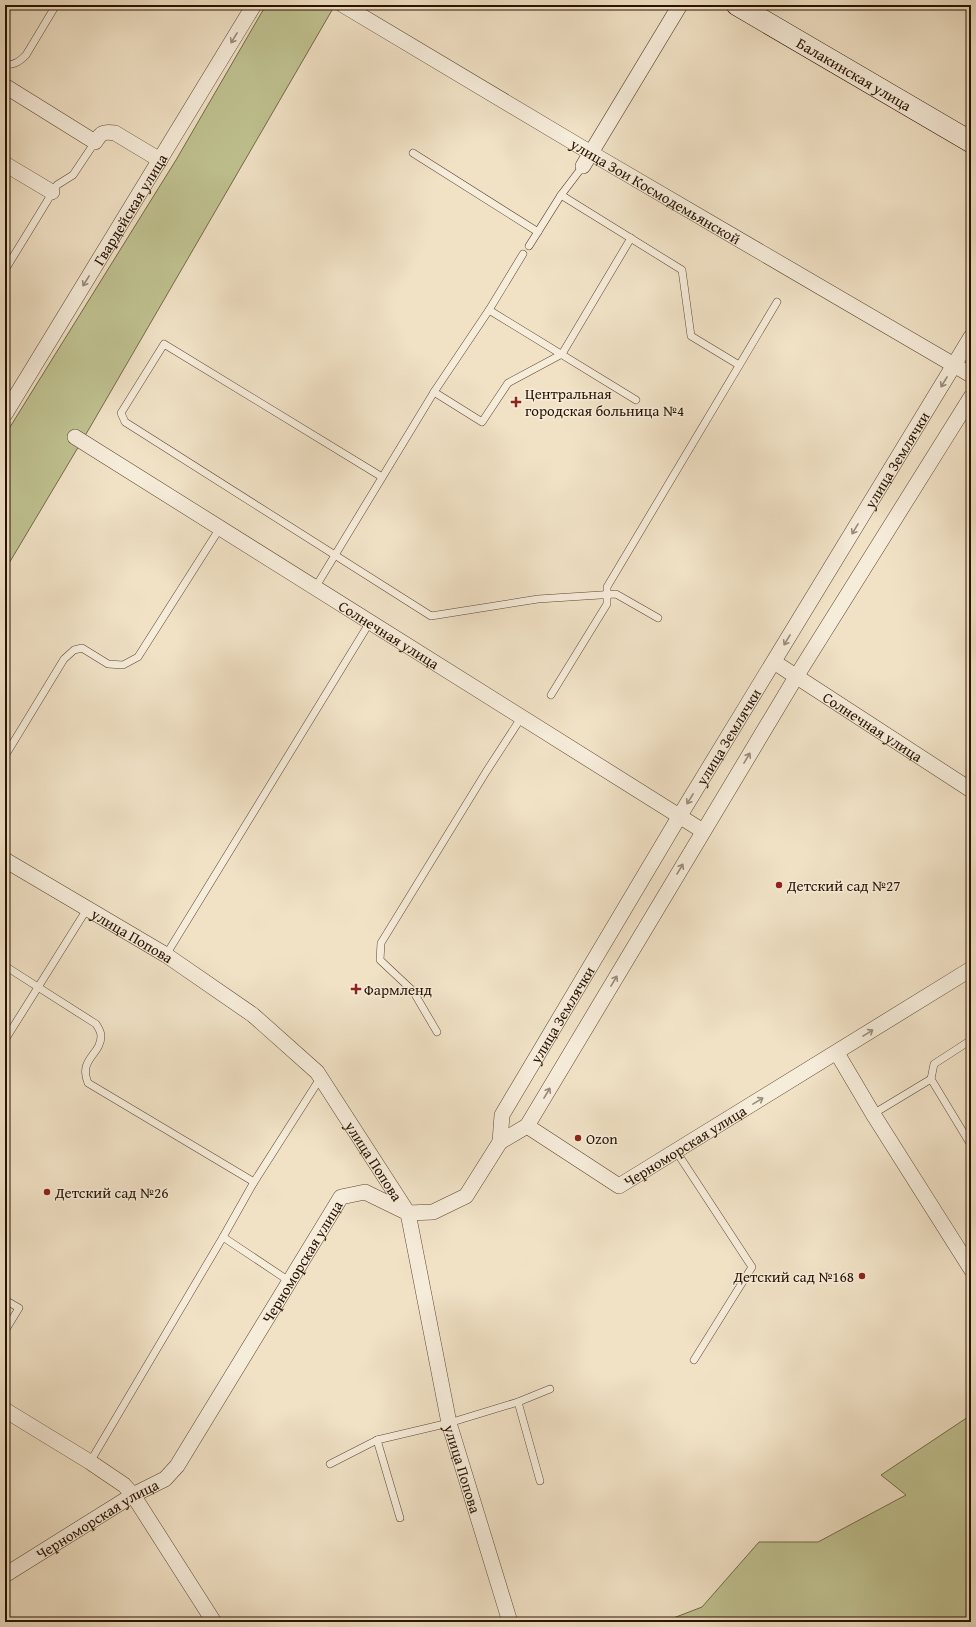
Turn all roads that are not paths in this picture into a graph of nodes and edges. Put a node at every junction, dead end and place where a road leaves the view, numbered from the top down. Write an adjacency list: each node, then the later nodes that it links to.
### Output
1 (56, 5): 6 (lane)
2 (254, 5): 11 (street, Гвардейская улица, one-way to 11)
3 (343, 5): 12 (street, улица Зои Космодемьянской)
4 (680, 5): 12 (street)
5 (738, 5): 9 (main road, Балакинская улица)
6 (5, 64)
7 (5, 86): 8 (street)
8 (94, 142): 11 (street); 14 (lane)
9 (971, 142)
10 (412, 153): 16 (lane)
11 (160, 160): 31 (street, Гвардейская улица, one-way to 31)
12 (587, 160): 15 (lane); 26 (street, улица Зои Космодемьянской)
13 (5, 164): 14 (street)
14 (52, 192): 20 (lane)
15 (561, 195): 16 (lane); 17 (lane)
16 (538, 232): 18 (lane)
17 (631, 238): 24 (lane); 25 (lane)
18 (529, 246)
19 (523, 254): 22 (lane)
20 (5, 270)
21 (777, 302): 25 (lane)
22 (489, 310): 24 (lane); 28 (lane)
23 (971, 337): 26 (street, улица Землячки)
24 (562, 354): 28 (lane); 30 (lane)
25 (739, 365): 37 (lane)
26 (955, 365): 27 (street, улица Зои Космодемьянской); 40 (street, улица Землячки, one-way to 40)
27 (971, 375)
28 (434, 392): 33 (lane)
29 (971, 397): 41 (street, улица Землячки)
30 (636, 400)
31 (5, 414)
32 (75, 437): 34 (street, Солнечная улица)
33 (382, 477): 35 (lane); 35 (lane)
34 (220, 528): 36 (street, Солнечная улица); 44 (lane)
35 (334, 555): 36 (lane); 37 (lane)
36 (315, 588): 39 (street, Солнечная улица)
37 (607, 595): 38 (lane); 42 (lane)
38 (658, 618)
39 (370, 622): 43 (street, Солнечная улица); 50 (lane)
40 (774, 662): 41 (street, Солнечная улица); 46 (street, улица Землячки, one-way to 46)
41 (796, 677): 45 (street, Солнечная улица); 47 (street, улица Землячки, one-way to 41)
42 (551, 695)
43 (521, 718): 46 (street, Солнечная улица); 54 (lane)
44 (5, 756)
45 (971, 790)
46 (679, 817): 47 (street, Солнечная улица); 62 (street, улица Землячки)
47 (703, 831): 61 (street, улица Землячки, one-way to 47)
48 (5, 860): 49 (street, улица Попова)
49 (87, 909): 50 (street, улица Попова); 53 (lane)
50 (166, 955): 58 (street, улица Попова)
51 (5, 966): 53 (lane)
52 (971, 969): 57 (street, Черноморская улица, one-way to 52)
53 (38, 987): 55 (lane); 65 (lane)
54 (437, 1032)
55 (5, 1040)
56 (971, 1040): 59 (lane)
57 (837, 1053): 60 (street); 64 (street, Черноморская улица, one-way to 57)
58 (321, 1077): 65 (lane); 66 (street, улица Попова)
59 (931, 1079): 60 (lane); 63 (lane)
60 (873, 1114): 68 (street)
61 (527, 1126): 62 (street, Черноморская улица); 64 (street, Черноморская улица)
62 (500, 1142): 66 (street, Черноморская улица)
63 (971, 1146)
64 (676, 1151): 72 (lane)
65 (254, 1182): 67 (lane)
66 (408, 1213): 69 (street, Черноморская улица); 76 (street, улица Попова)
67 (223, 1237): 69 (lane); 78 (lane)
68 (971, 1269)
69 (289, 1281): 81 (street, Черноморская улица)
70 (5, 1300): 71 (lane)
71 (5, 1331)
72 (694, 1360)
73 (550, 1389): 74 (lane)
74 (518, 1402): 76 (lane); 80 (lane)
75 (5, 1410): 78 (street)
76 (450, 1423): 77 (lane); 85 (street, улица Попова)
77 (377, 1440): 79 (lane); 82 (lane)
78 (90, 1462): 81 (street)
79 (330, 1464)
80 (540, 1480)
81 (133, 1495): 83 (street, Черноморская улица); 84 (street)
82 (400, 1518)
83 (5, 1575)
84 (214, 1622)
85 (510, 1622)

